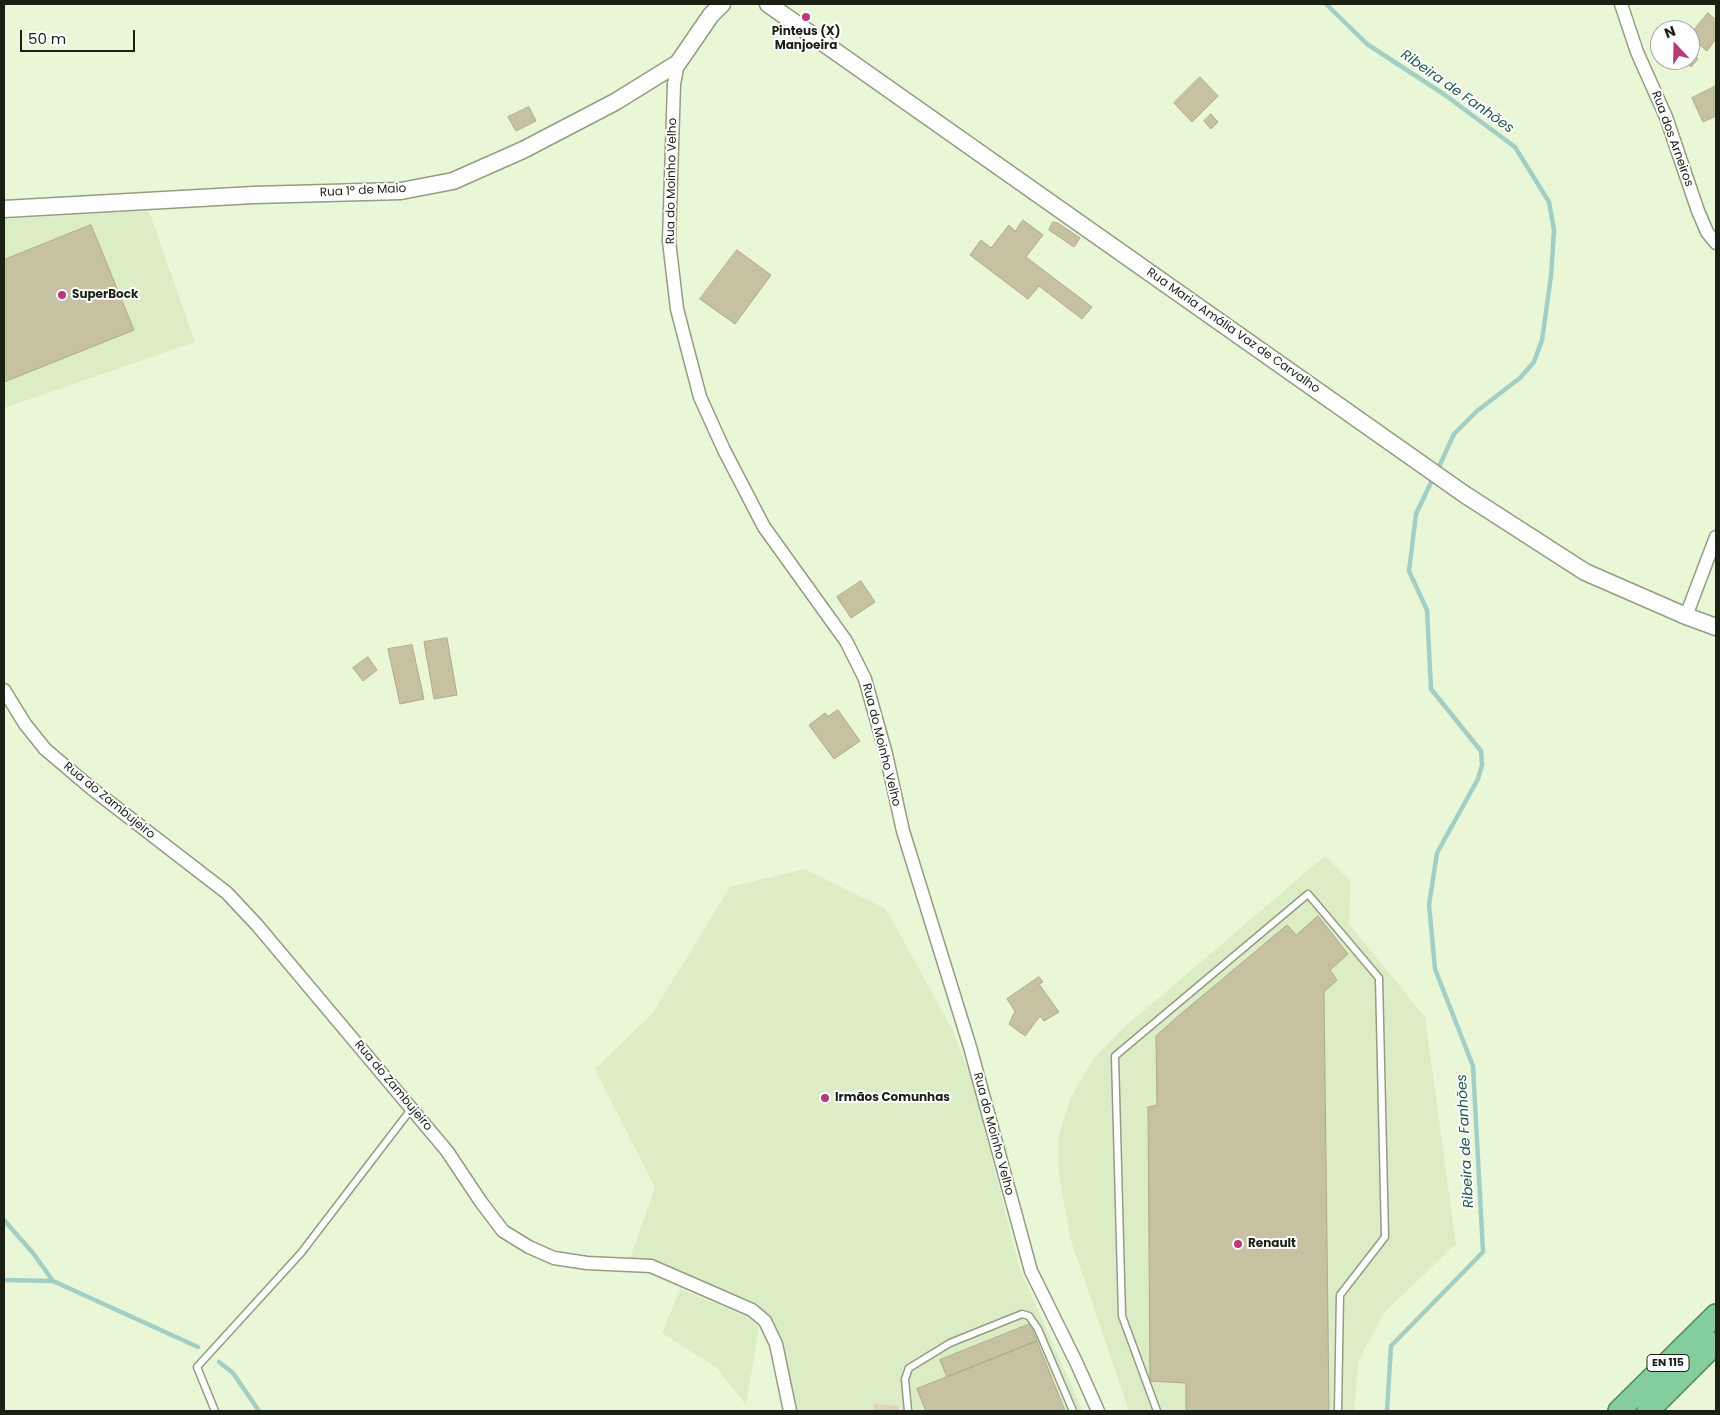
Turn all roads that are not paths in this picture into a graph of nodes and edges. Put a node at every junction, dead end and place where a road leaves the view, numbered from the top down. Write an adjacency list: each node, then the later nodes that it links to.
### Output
1 (768, 4): 8 (street, Rua Maria Amália Vaz de Carvalho)
2 (1621, 4): 6 (street, Rua dos Arneiros)
3 (715, 7): 4 (street, Rua 1º de Maio)
4 (678, 63): 5 (street, Rua 1º de Maio); 18 (street, Rua do Moinho Velho)
5 (4, 209)
6 (1716, 243)
7 (1716, 537): 8 (street)
8 (1686, 616): 9 (street, Rua Maria Amália Vaz de Carvalho)
9 (1716, 627)
10 (4, 690): 11 (street, Rua do Zambujeiro)
11 (412, 1108): 14 (lane); 15 (street, Rua do Zambujeiro)
12 (1716, 1315): 21 (highway, EN 115)
13 (1716, 1343): 22 (highway, EN 115)
14 (215, 1411)
15 (790, 1411)
16 (908, 1411): 17 (lane)
17 (1073, 1411)
18 (1098, 1411)
19 (1157, 1411): 20 (lane)
20 (1338, 1411)
21 (1619, 1411)
22 (1648, 1411)

